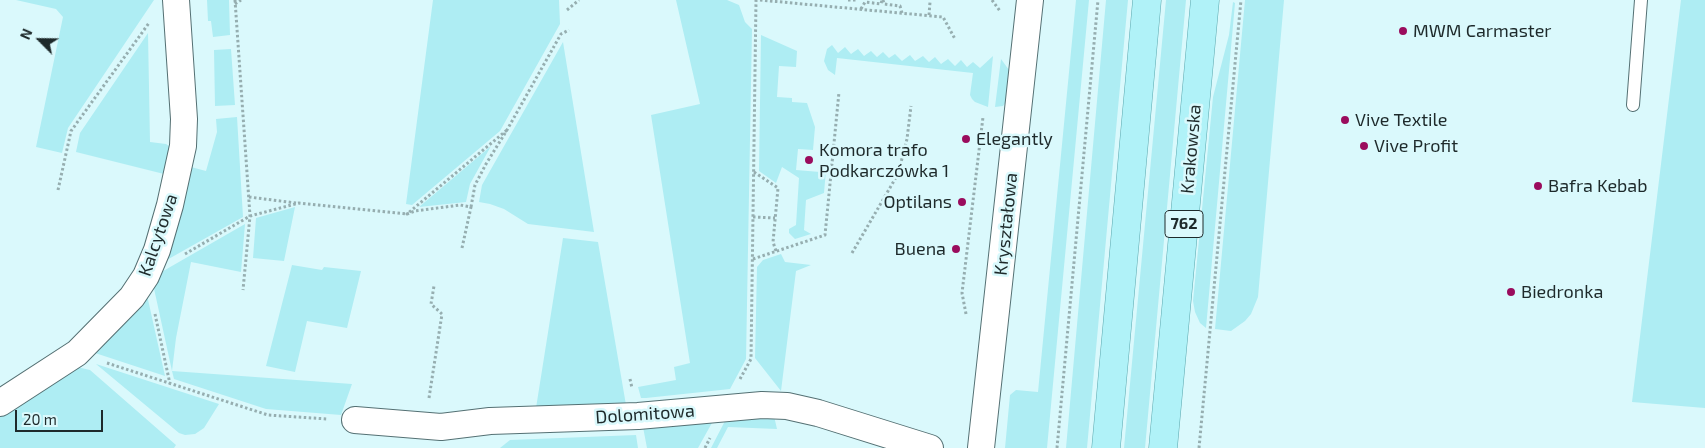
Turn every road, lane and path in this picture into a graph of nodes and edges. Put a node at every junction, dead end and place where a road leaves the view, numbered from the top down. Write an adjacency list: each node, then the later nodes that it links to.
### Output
1 (176, 0): 50 (street, Kalcytowa)
2 (241, 0): 17 (path)
3 (579, 0): 23 (path)
4 (758, 0): 20 (path); 35 (path)
5 (804, 0): 20 (path)
6 (839, 0): 21 (path)
7 (848, 0): 8 (path)
8 (856, 0)
9 (883, 0): 22 (path); 24 (path)
10 (992, 0): 25 (path)
11 (1030, 0): 62 (street, Kryształowa)
12 (1098, 0): 63 (path)
13 (1147, 0): 64 (main road)
14 (1204, 0): 65 (main road, Krakowska / 762)
15 (1240, 0): 66 (path)
16 (1642, 0): 31 (lane)
17 (235, 2): 37 (path)
18 (821, 2): 20 (path); 21 (path)
19 (930, 2): 27 (path)
20 (808, 3)
21 (834, 6): 22 (path)
22 (862, 9): 24 (path)
23 (567, 10)
24 (902, 13): 27 (path)
25 (1002, 13)
26 (155, 15): 36 (path)
27 (929, 15): 29 (path)
28 (569, 30): 34 (path)
29 (955, 39)
30 (839, 92): 47 (path)
31 (1633, 105)
32 (911, 106): 48 (path)
33 (983, 117): 53 (path)
34 (507, 130): 41 (path); 42 (path)
35 (754, 172): 44 (path); 45 (path)
36 (58, 190)
37 (249, 196): 38 (path); 43 (path)
38 (284, 201): 39 (path); 40 (path)
39 (299, 203): 40 (path); 42 (path)
40 (284, 207): 43 (path)
41 (471, 208): 42 (path); 46 (path)
42 (407, 214)
43 (250, 216): 50 (path); 52 (path)
44 (753, 217): 45 (path); 49 (path)
45 (775, 218): 47 (path)
46 (462, 248)
47 (776, 251): 49 (path)
48 (852, 253)
49 (753, 259): 57 (path)
50 (146, 276): 54 (street, Kalcytowa); 55 (path)
51 (434, 286): 59 (path)
52 (243, 290)
53 (966, 313)
54 (77, 353): 55 (path); 56 (street, Kalcytowa)
55 (170, 384): 58 (path)
56 (0, 404)
57 (726, 408): 59 (street, Dolomitowa); 60 (path); 61 (street, Dolomitowa)
58 (355, 420): 59 (street, Dolomitowa)
59 (425, 426)
60 (705, 448)
61 (930, 448)
62 (981, 448)
63 (1057, 448)
64 (1106, 448)
65 (1163, 448)
66 (1199, 448)

